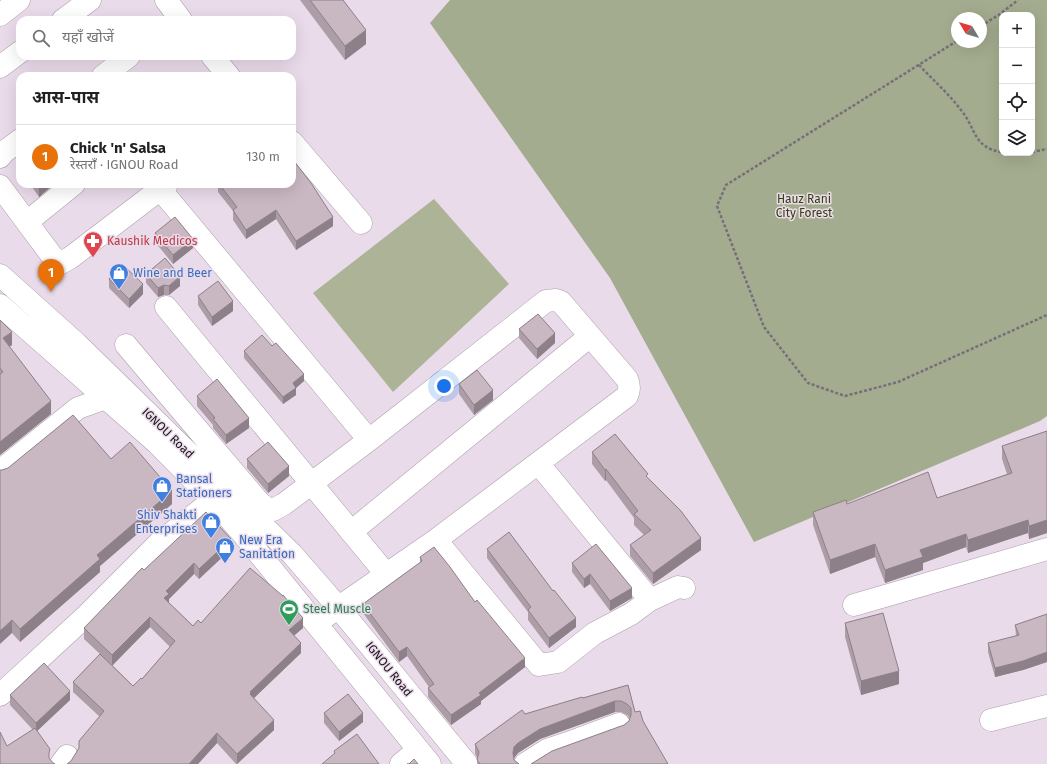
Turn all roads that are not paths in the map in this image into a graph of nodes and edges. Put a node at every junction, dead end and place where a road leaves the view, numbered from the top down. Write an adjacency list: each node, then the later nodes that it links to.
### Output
1 (19, 0): 4 (street)
2 (90, 0): 5 (street)
3 (166, 0): 6 (street)
4 (0, 15)
5 (68, 16)
6 (177, 16)
7 (16, 55): 9 (street)
8 (124, 60): 10 (street)
9 (0, 67)
10 (108, 72)
11 (16, 143): 13 (street)
12 (296, 147): 19 (street)
13 (0, 157)
14 (0, 186): 18 (street)
15 (69, 188): 18 (street)
16 (163, 188): 18 (street)
17 (165, 188): 26 (street)
18 (27, 222)
19 (361, 223)
20 (0, 274): 38 (street, IGNOU Road)
21 (0, 305): 25 (street, IGNOU Road)
22 (166, 307): 29 (street)
23 (590, 336): 26 (street); 27 (street); 31 (street)
24 (126, 345): 29 (street)
25 (106, 398): 28 (street); 30 (street, IGNOU Road)
26 (369, 440): 29 (street)
27 (538, 463): 32 (street); 36 (street)
28 (0, 471)
29 (311, 484): 31 (street)
30 (213, 500): 39 (street, IGNOU Road); 40 (street)
31 (351, 532): 34 (street)
32 (436, 540): 34 (street); 36 (street)
33 (1047, 549): 37 (street)
34 (386, 574): 38 (street)
35 (684, 588): 36 (street)
36 (650, 600)
37 (854, 605)
38 (338, 607): 39 (street); 46 (street, IGNOU Road)
39 (316, 623): 44 (street, IGNOU Road)
40 (0, 695)
41 (1047, 706): 42 (street)
42 (991, 720)
43 (619, 724): 47 (street)
44 (424, 757): 45 (street)
45 (401, 764)
46 (467, 764)
47 (525, 764)

